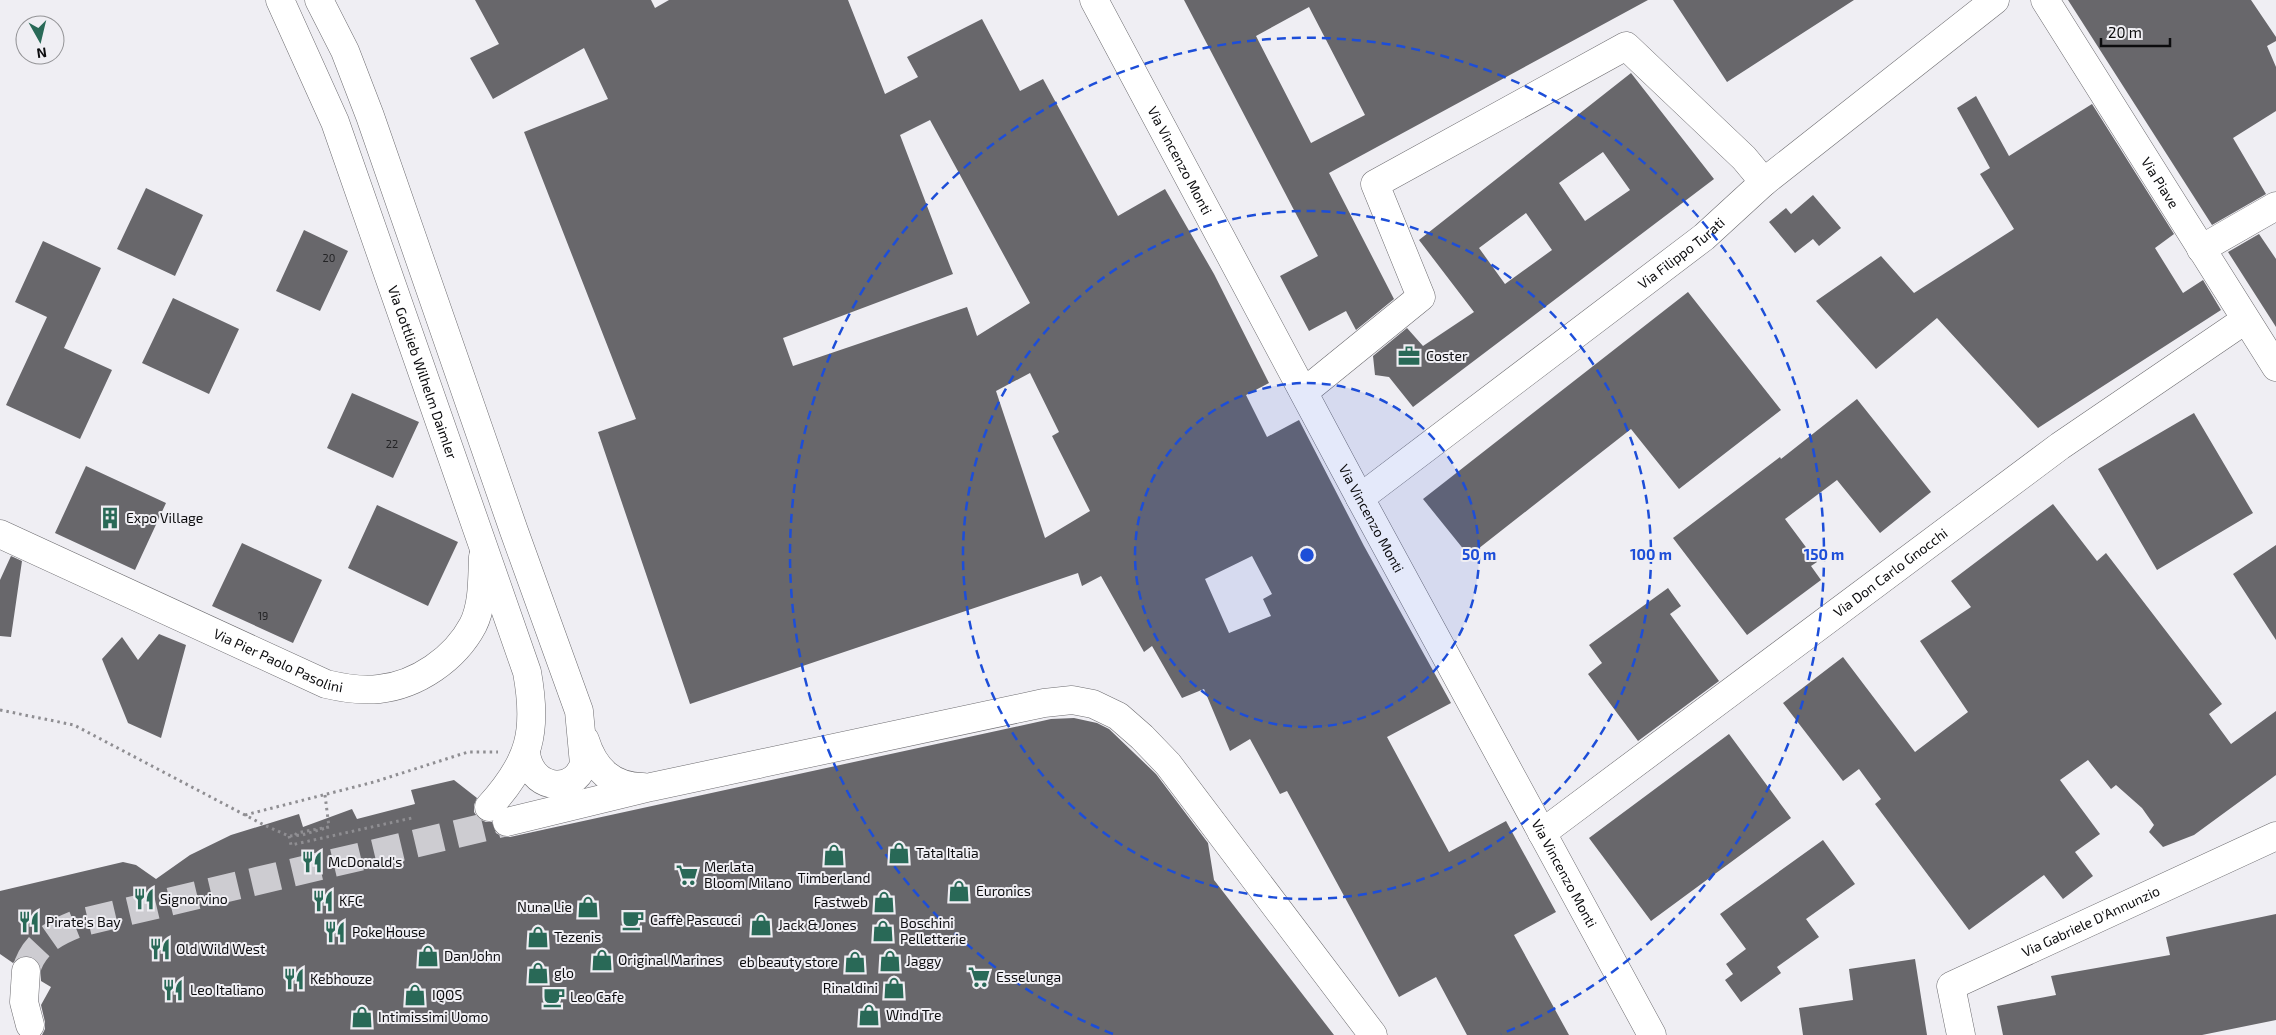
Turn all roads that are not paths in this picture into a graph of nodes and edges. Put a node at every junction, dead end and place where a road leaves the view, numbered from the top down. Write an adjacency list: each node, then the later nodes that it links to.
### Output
1 (280, 0): 14 (street, Via Gottlieb Wilhelm Daimler)
2 (318, 0): 15 (street)
3 (1094, 0): 11 (street, Via Vincenzo Monti)
4 (1995, 0): 6 (street, Via Filippo Turati)
5 (2045, 0): 8 (street, Via Piave)
6 (1764, 182): 11 (street); 12 (street, Via Filippo Turati)
7 (2276, 206): 8 (street)
8 (2201, 249): 9 (street, Via Piave)
9 (2245, 320): 10 (street, Via Piave); 20 (street, Via Don Carlo Gnocchi)
10 (2276, 366)
11 (1304, 392): 12 (street, Via Vincenzo Monti)
12 (1360, 498): 20 (street, Via Vincenzo Monti)
13 (0, 534): 14 (street, Via Pier Paolo Pasolini)
14 (484, 544): 16 (street, Via Gottlieb Wilhelm Daimler)
15 (581, 729): 16 (street); 17 (street)
16 (516, 752): 17 (street)
17 (651, 787): 18 (street)
18 (1192, 796): 19 (street); 24 (street)
19 (1197, 828)
20 (1542, 833): 25 (street, Via Vincenzo Monti)
21 (2276, 836): 26 (street, Via Gabriele D'Annunzio)
22 (26, 971): 23 (street)
23 (30, 1025)
24 (1373, 1035)
25 (1652, 1035)
26 (1961, 1035)

